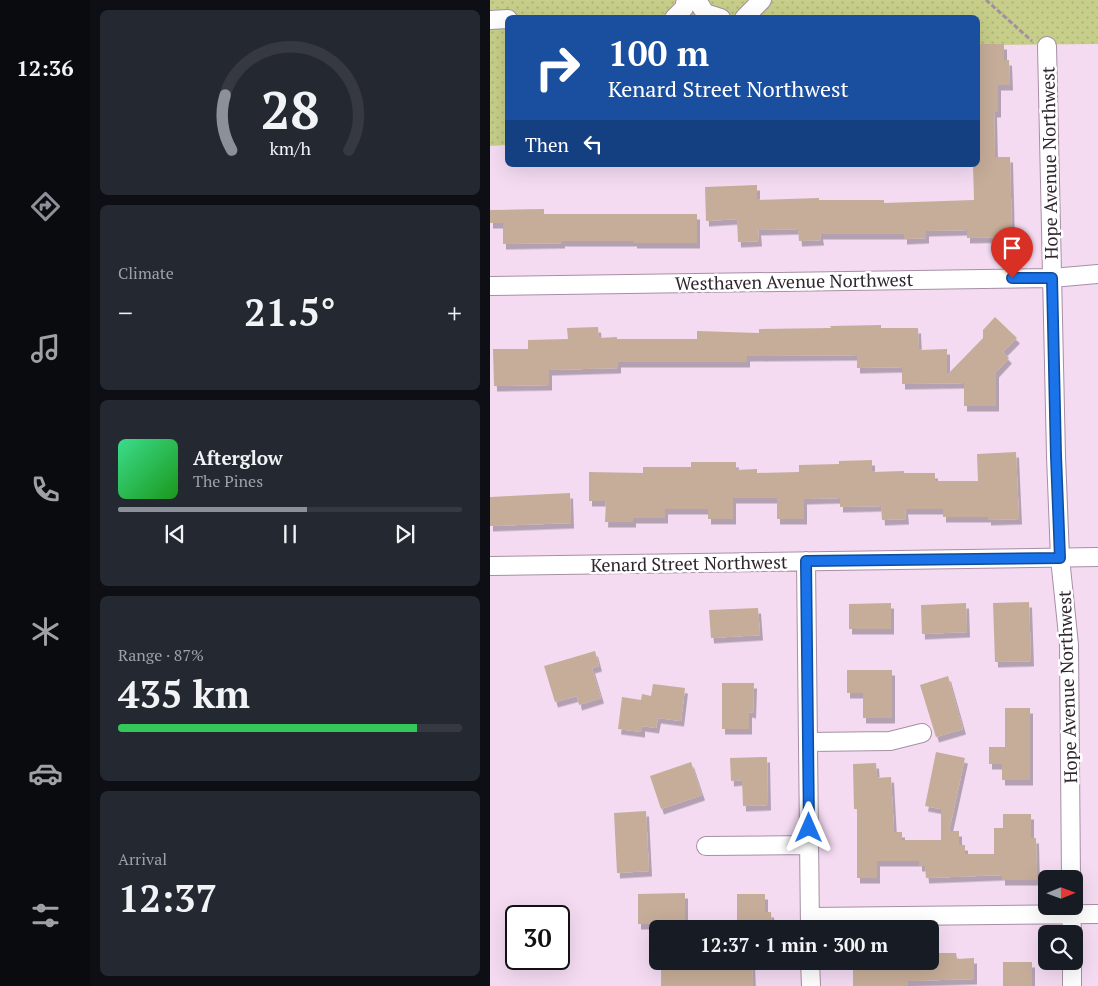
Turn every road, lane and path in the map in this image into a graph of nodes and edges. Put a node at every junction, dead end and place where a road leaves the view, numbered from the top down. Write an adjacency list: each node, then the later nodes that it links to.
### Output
1 (686, 0): 5 (street)
2 (697, 0): 6 (street)
3 (762, 0): 7 (street)
4 (986, 0): 10 (path)
5 (677, 15)
6 (711, 15)
7 (747, 15)
8 (505, 19): 9 (street)
9 (490, 20)
10 (1047, 46): 12 (street, Hope Avenue Northwest)
11 (1098, 274): 12 (street, Westhaven Avenue Northwest)
12 (1052, 278): 13 (street, Westhaven Avenue Northwest); 15 (street, Hope Avenue Northwest)
13 (490, 286)
14 (1098, 557): 15 (street, Kenard Street Northwest)
15 (1060, 558): 16 (street, Kenard Street Northwest); 22 (street, Hope Avenue Northwest)
16 (806, 561): 17 (street, Kenard Street Northwest); 19 (street)
17 (490, 566)
18 (922, 733): 19 (street)
19 (808, 742): 20 (street)
20 (809, 845): 21 (street); 26 (street)
21 (706, 846)
22 (1071, 870)
23 (1038, 912): 27 (street)
24 (1083, 912): 25 (street)
25 (1098, 914)
26 (810, 920)
27 (870, 920)
28 (810, 970): 30 (street)
29 (1072, 970): 31 (street)
30 (811, 986)
31 (1072, 986)

